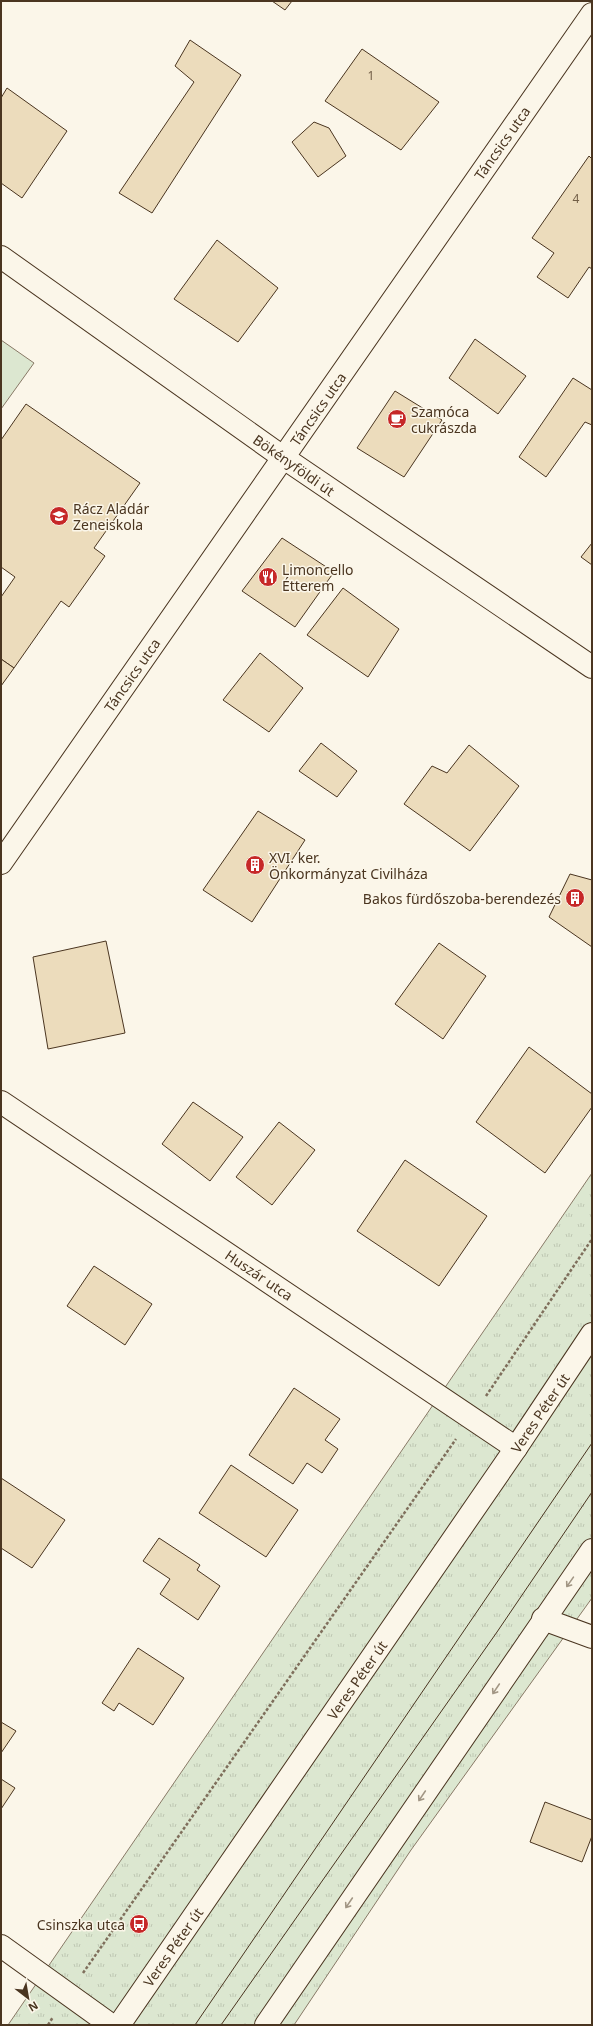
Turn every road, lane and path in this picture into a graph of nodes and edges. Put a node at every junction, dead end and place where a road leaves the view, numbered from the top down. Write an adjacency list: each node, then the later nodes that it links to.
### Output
1 (592, 14): 3 (street, Táncsics utca)
2 (1, 257): 3 (street, Bökényföldi út)
3 (284, 458): 4 (street, Bökényföldi út); 5 (street, Táncsics utca)
4 (592, 667)
5 (1, 863)
6 (1, 1102): 9 (street, Huszár utca)
7 (592, 1239): 9 (path)
8 (592, 1334): 10 (street, Veres Péter út)
9 (471, 1418): 10 (street, Huszár utca); 15 (path)
10 (516, 1448): 18 (street, Veres Péter út)
11 (592, 1550): 12 (street, one-way to 12)
12 (543, 1619): 13 (street); 19 (street, one-way to 19)
13 (592, 1637)
14 (1, 1946): 15 (street)
15 (69, 1994): 16 (path); 17 (street)
16 (48, 2025)
17 (111, 2025)
18 (119, 2025)
19 (266, 2025)

